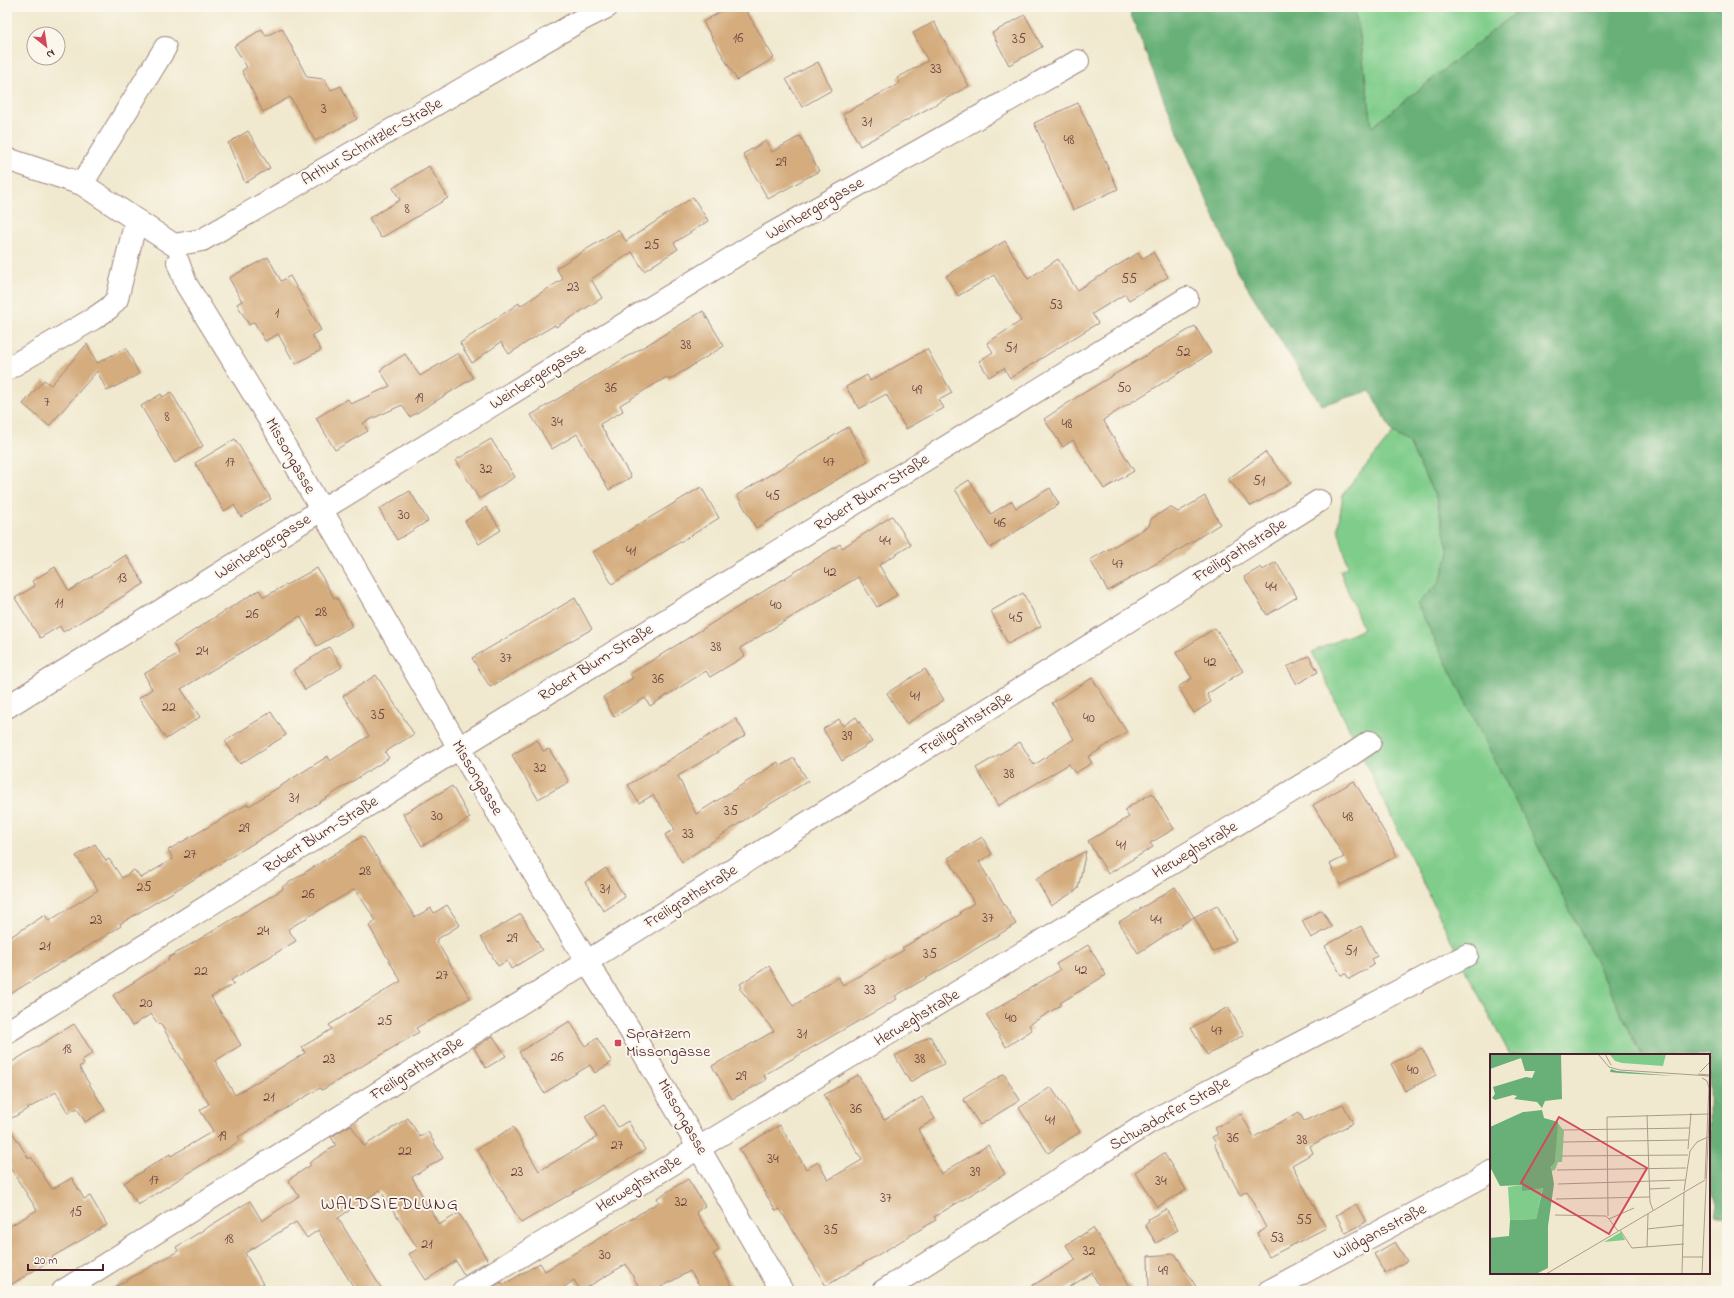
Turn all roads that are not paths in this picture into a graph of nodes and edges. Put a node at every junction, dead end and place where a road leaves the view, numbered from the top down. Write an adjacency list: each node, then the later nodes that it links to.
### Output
1 (607, 7): 6 (street, Arthur Schnitzler-Straße)
2 (165, 48): 5 (street)
3 (1078, 61): 11 (street, Weinbergergasse)
4 (7, 159): 5 (street, Arthur Schnitzler-Straße)
5 (82, 184): 6 (street, Arthur Schnitzler-Straße)
6 (136, 220): 9 (street)
7 (178, 262): 11 (street, Missongasse)
8 (1187, 298): 14 (street, Robert Blum-Straße)
9 (7, 369)
10 (1319, 501): 16 (street, Freiligrathstraße)
11 (321, 510): 12 (street, Weinbergergasse); 14 (street, Missongasse)
12 (7, 707)
13 (1370, 742): 18 (street, Herweghstraße)
14 (459, 748): 16 (street, Missongasse); 17 (street, Robert Blum-Straße)
15 (1467, 955): 23 (street, Schwadorfer Straße)
16 (587, 962): 18 (street, Missongasse); 20 (street, Freiligrathstraße)
17 (7, 1032)
18 (700, 1147): 21 (street, Herweghstraße); 22 (street, Missongasse)
19 (1490, 1173): 24 (street, Wildgansstraße)
20 (63, 1291)
21 (463, 1291)
22 (782, 1291)
23 (883, 1291)
24 (1269, 1291)

